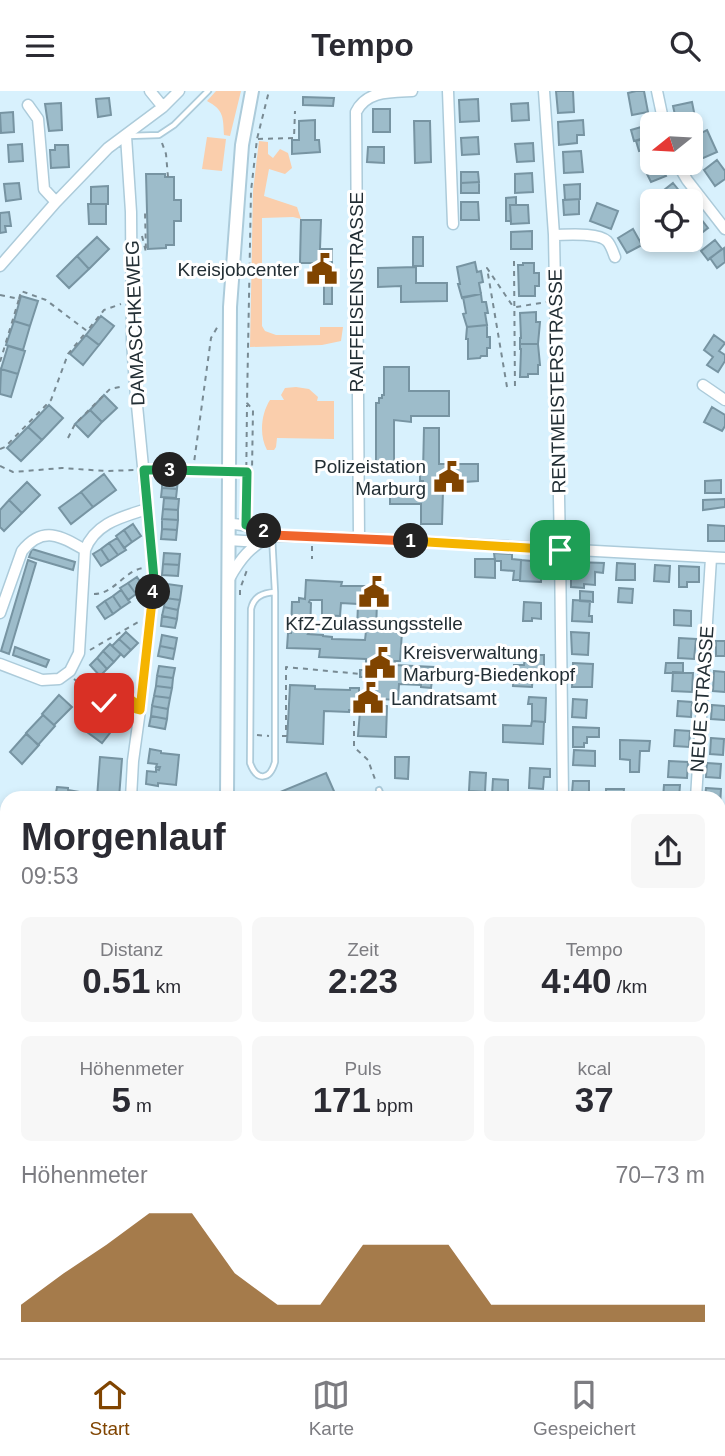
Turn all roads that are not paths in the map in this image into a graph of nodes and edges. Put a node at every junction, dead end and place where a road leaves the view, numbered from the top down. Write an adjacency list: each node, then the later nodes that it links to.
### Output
1 (150, 91): 10 (street)
2 (179, 91): 10 (street)
3 (208, 91): 12 (lane)
4 (251, 91): 23 (main road)
5 (412, 91): 25 (street, RAIFFEISENSTRASSE)
6 (448, 91): 15 (street)
7 (544, 91): 17 (street, RENTMEISTERSTRASSE)
8 (657, 91): 11 (street)
9 (28, 105): 14 (street)
10 (163, 107): 12 (street)
11 (661, 112)
12 (126, 136): 14 (street); 22 (street, DAMASCHKEWEG)
13 (684, 175): 16 (street)
14 (56, 202): 19 (street)
15 (453, 224)
16 (725, 229)
17 (554, 235): 18 (street); 29 (street, RENTMEISTERSTRASSE)
18 (615, 257)
19 (0, 267)
20 (703, 386): 21 (street)
21 (725, 400)
22 (146, 509): 28 (street); 36 (street, DAMASCHKEWEG)
23 (228, 524): 24 (street); 26 (main road)
24 (272, 535): 25 (street); 27 (street); 33 (lane)
25 (359, 538): 29 (street)
26 (228, 540): 27 (street); 32 (main road)
27 (258, 542): 32 (street)
28 (85, 550): 34 (street); 35 (street)
29 (560, 550): 30 (street); 38 (street, RENTMEISTERSTRASSE)
30 (711, 558): 31 (street); 39 (street, NEUE STRASSE)
31 (725, 558)
32 (227, 582): 37 (main road)
33 (275, 591): 33 (lane)
34 (0, 613)
35 (0, 664)
36 (131, 791)
37 (227, 791)
38 (563, 791)
39 (696, 791)

